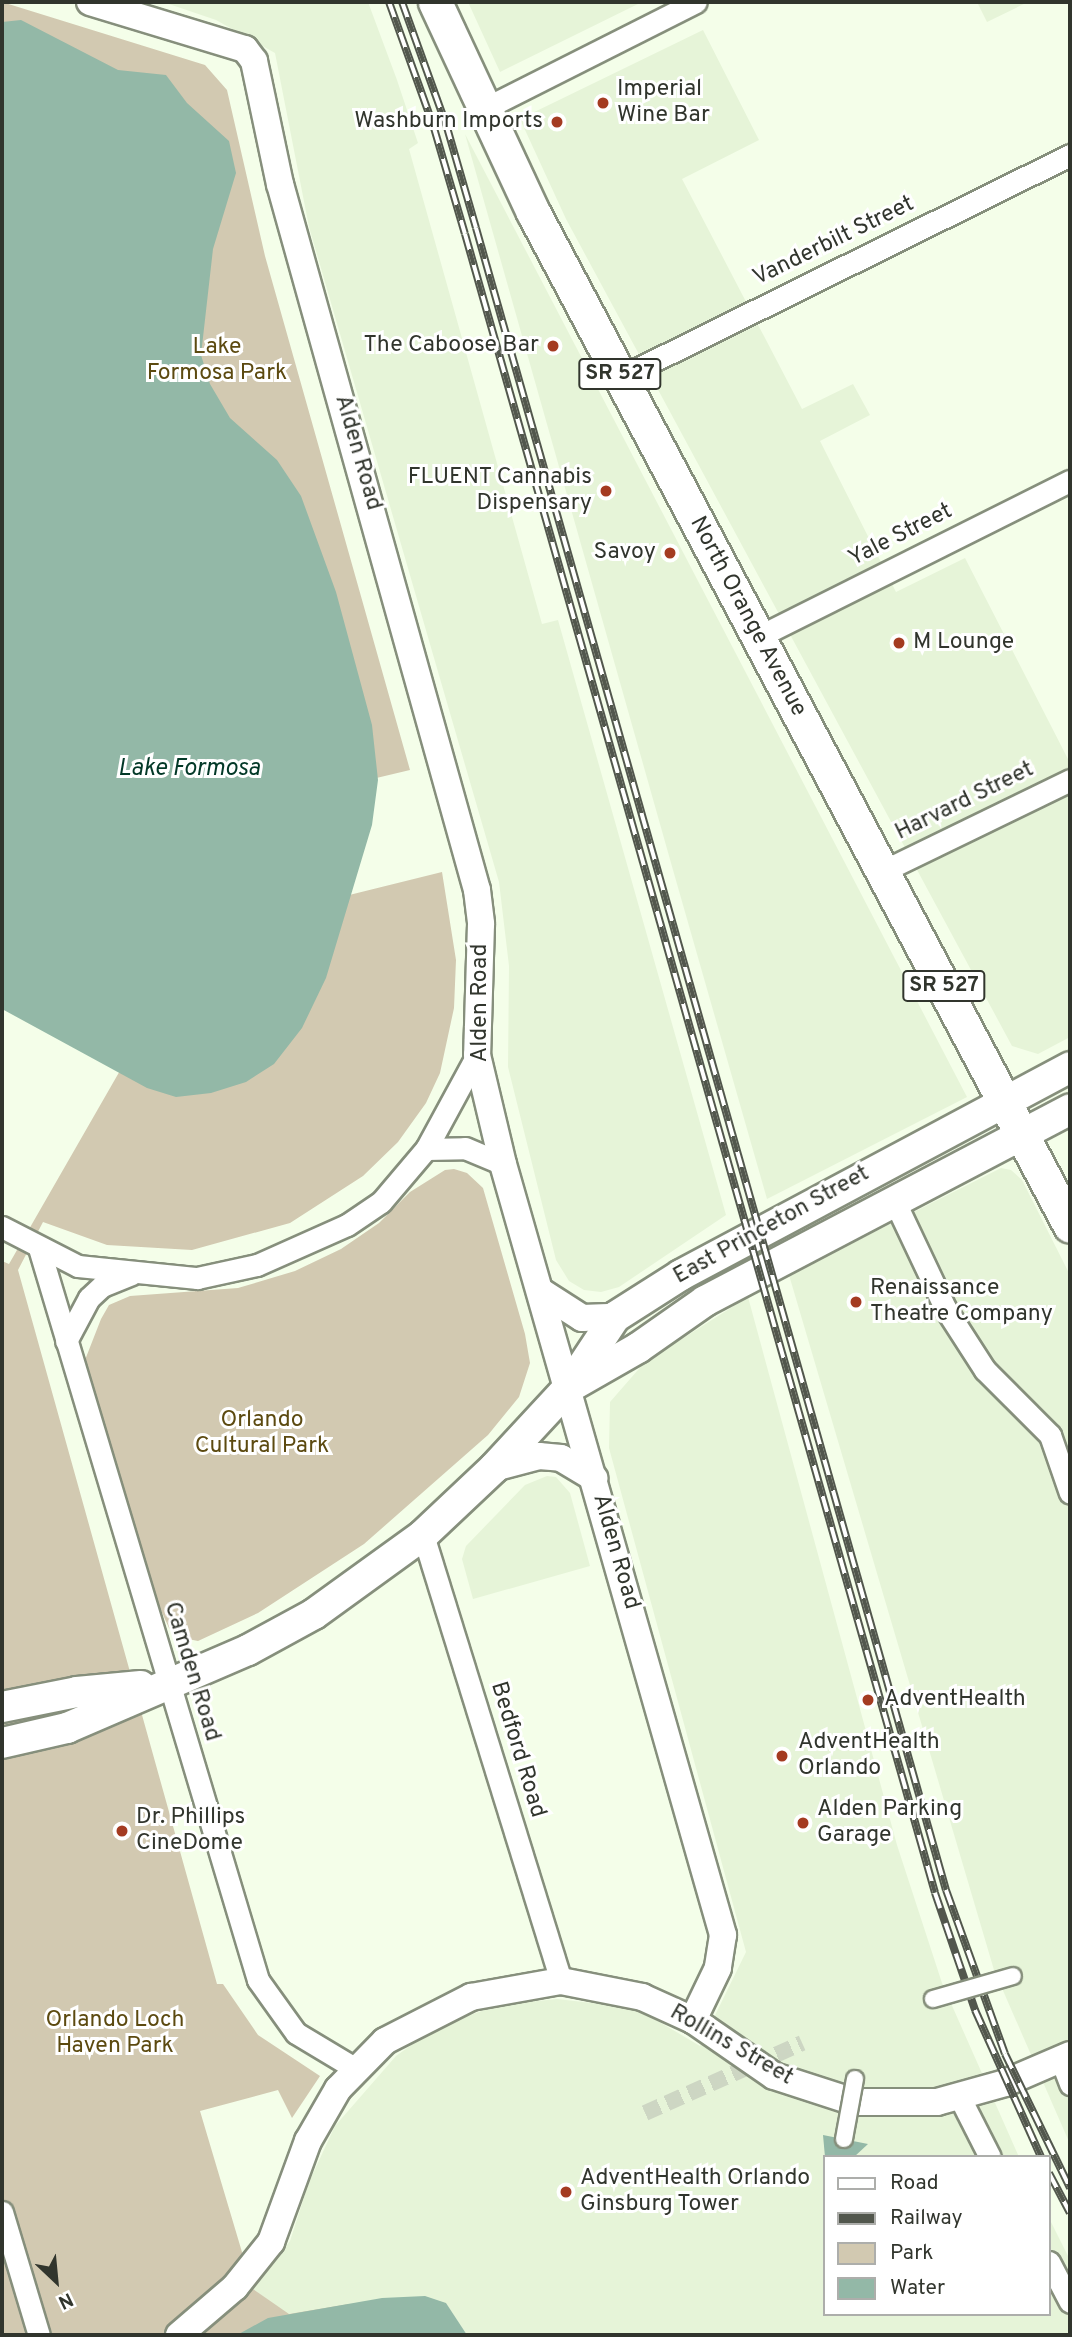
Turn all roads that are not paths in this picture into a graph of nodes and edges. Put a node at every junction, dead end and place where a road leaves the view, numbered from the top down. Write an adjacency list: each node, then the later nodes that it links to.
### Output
1 (90, 2): 11 (street, Alden Road)
2 (435, 2): 4 (main road, North Orange Avenue / SR 527)
3 (696, 2): 4 (street)
4 (484, 109): 6 (main road, North Orange Avenue / SR 527)
5 (1070, 155): 6 (street, Vanderbilt Street)
6 (621, 377): 8 (main road, North Orange Avenue / SR 527)
7 (1070, 481): 8 (street, Yale Street)
8 (756, 638): 10 (main road, North Orange Avenue / SR 527)
9 (1070, 780): 10 (street, Harvard Street)
10 (883, 871): 13 (main road, North Orange Avenue / SR 527)
11 (477, 1055): 16 (street); 17 (street, Alden Road)
12 (1070, 1067): 13 (main road, East Princeton Street)
13 (1005, 1100): 15 (main road, North Orange Avenue / SR 527); 24 (main road, East Princeton Street)
14 (1070, 1109): 15 (main road, East Princeton Street)
15 (1023, 1133): 18 (main road, East Princeton Street); 19 (main road, North Orange Avenue / SR 527)
16 (426, 1149): 17 (street); 22 (street)
17 (503, 1164): 23 (street, Alden Road)
18 (894, 1200): 26 (main road, East Princeton Street); 29 (street)
19 (1070, 1226)
20 (2, 1227): 21 (street)
21 (39, 1248): 22 (street); 25 (street, Camden Road)
22 (132, 1274): 25 (street)
23 (540, 1291): 24 (street); 26 (street, Alden Road)
24 (615, 1317): 26 (main road, East Princeton Street)
25 (66, 1341): 31 (street, Camden Road)
26 (568, 1388): 27 (main road, East Princeton Street); 28 (street, Alden Road)
27 (494, 1468): 28 (street); 30 (main road, East Princeton Street)
28 (594, 1478): 37 (street, Alden Road)
29 (1070, 1493)
30 (423, 1535): 31 (main road, East Princeton Street); 35 (street, Bedford Road)
31 (166, 1684): 32 (main road, East Princeton Street); 33 (main road, East Princeton Street); 39 (street, Camden Road)
32 (2, 1707)
33 (2, 1743)
34 (1013, 1976): 36 (street, bridge)
35 (561, 1981): 37 (street, Rollins Street); 39 (street, Rollins Street)
36 (933, 1999)
37 (693, 2020): 41 (street, Rollins Street)
38 (1067, 2066): 41 (street, Rollins Street)
39 (356, 2069): 48 (street, Rollins Street)
40 (856, 2079): 42 (street, bridge)
41 (959, 2096): 43 (street)
42 (844, 2139)
43 (989, 2155)
44 (2, 2212): 47 (street)
45 (1051, 2266): 46 (street)
46 (1070, 2302)
47 (39, 2335)
48 (179, 2335)

